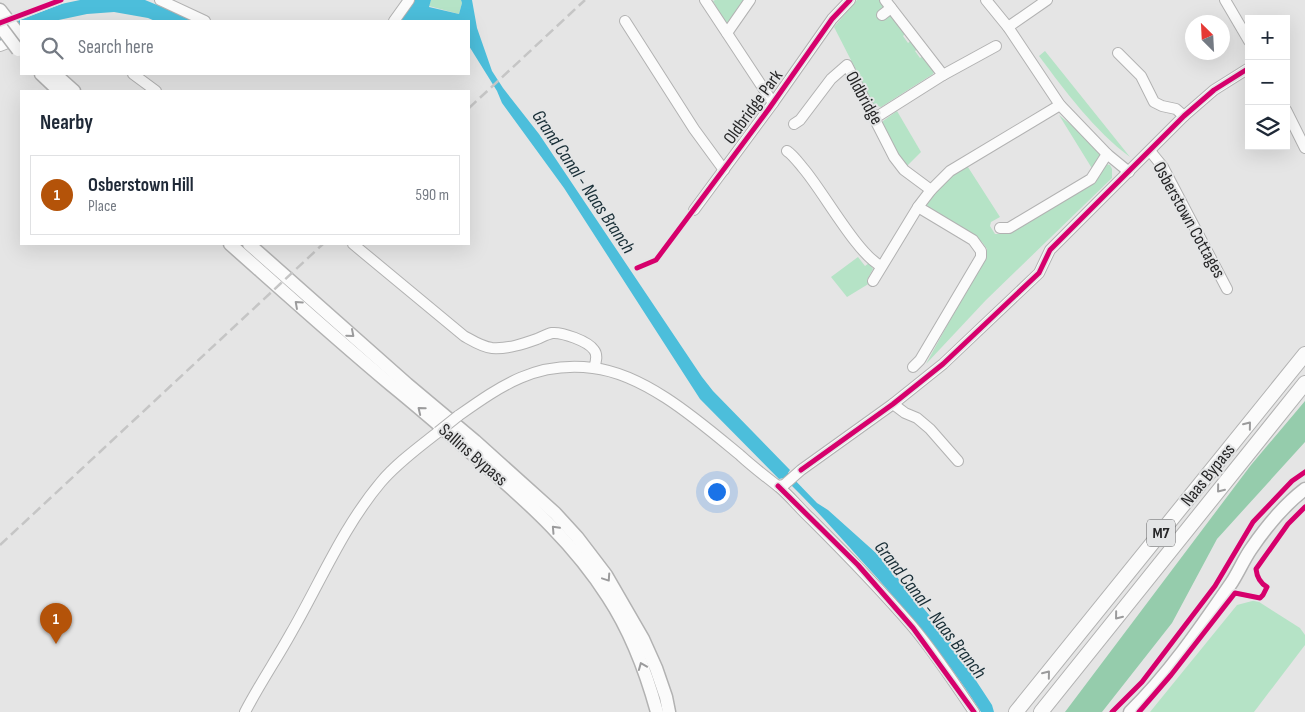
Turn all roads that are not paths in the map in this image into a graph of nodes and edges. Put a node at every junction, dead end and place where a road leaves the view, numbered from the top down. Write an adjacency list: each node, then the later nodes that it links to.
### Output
1 (160, 0): 12 (street)
2 (409, 0): 13 (street)
3 (705, 0): 17 (street, Oldbridge Park)
4 (750, 0): 17 (street)
5 (850, 0): 33 (street, Oldbridge Park)
6 (986, 0): 16 (street)
7 (1047, 0): 16 (street)
8 (1225, 0): 18 (street)
9 (888, 4): 11 (street); 29 (street)
10 (1, 11): 19 (main road)
11 (882, 15)
12 (203, 20)
13 (395, 20)
14 (625, 21): 43 (street, Oldbridge Park)
15 (0, 26): 20 (main road, bridge)
16 (1008, 26): 34 (street)
17 (727, 33): 33 (street, Oldbridge Park)
18 (1245, 34)
19 (20, 42)
20 (20, 43)
21 (20, 44): 22 (street)
22 (0, 46)
23 (996, 46): 29 (street)
24 (1118, 53): 35 (street)
25 (1245, 71): 35 (street)
26 (41, 75): 30 (main road)
27 (56, 75): 31 (main road)
28 (134, 75): 32 (street)
29 (944, 75): 36 (street)
30 (58, 90)
31 (73, 90)
32 (155, 90)
33 (773, 103): 43 (street, Oldbridge Park)
34 (1060, 105): 42 (street); 45 (street)
35 (1184, 116): 41 (street)
36 (875, 118): 38 (street, Oldbridge); 45 (street, Oldbridge)
37 (1290, 118): 39 (street)
38 (794, 124)
39 (1305, 148)
40 (787, 151): 52 (street)
41 (1150, 151): 44 (street); 54 (street, Osberstown Cottages)
42 (1107, 154): 44 (street); 48 (street)
43 (724, 170): 47 (street, Oldbridge Park)
44 (1129, 172): 59 (street)
45 (931, 190): 46 (street)
46 (918, 207): 52 (street); 57 (street)
47 (694, 210)
48 (1000, 228)
49 (231, 245): 64 (main road, Sallins Bypass, one-way to 49)
50 (250, 245): 65 (main road, Sallins Bypass, one-way to 65)
51 (354, 245): 56 (street)
52 (881, 266): 53 (street)
53 (872, 281)
54 (1228, 289)
55 (1305, 354): 67 (highway, Naas Bypass / M7, one-way to 55)
56 (594, 368): 61 (street); 63 (street, bridge)
57 (913, 368)
58 (1305, 383): 68 (highway, Naas Bypass / M7, one-way to 68)
59 (893, 404): 60 (street); 61 (street)
60 (958, 461)
61 (781, 486): 66 (street)
62 (1305, 489): 69 (main road)
63 (245, 712)
64 (657, 712)
65 (669, 712)
66 (974, 712)
67 (1016, 712)
68 (1041, 712)
69 (1130, 712)

